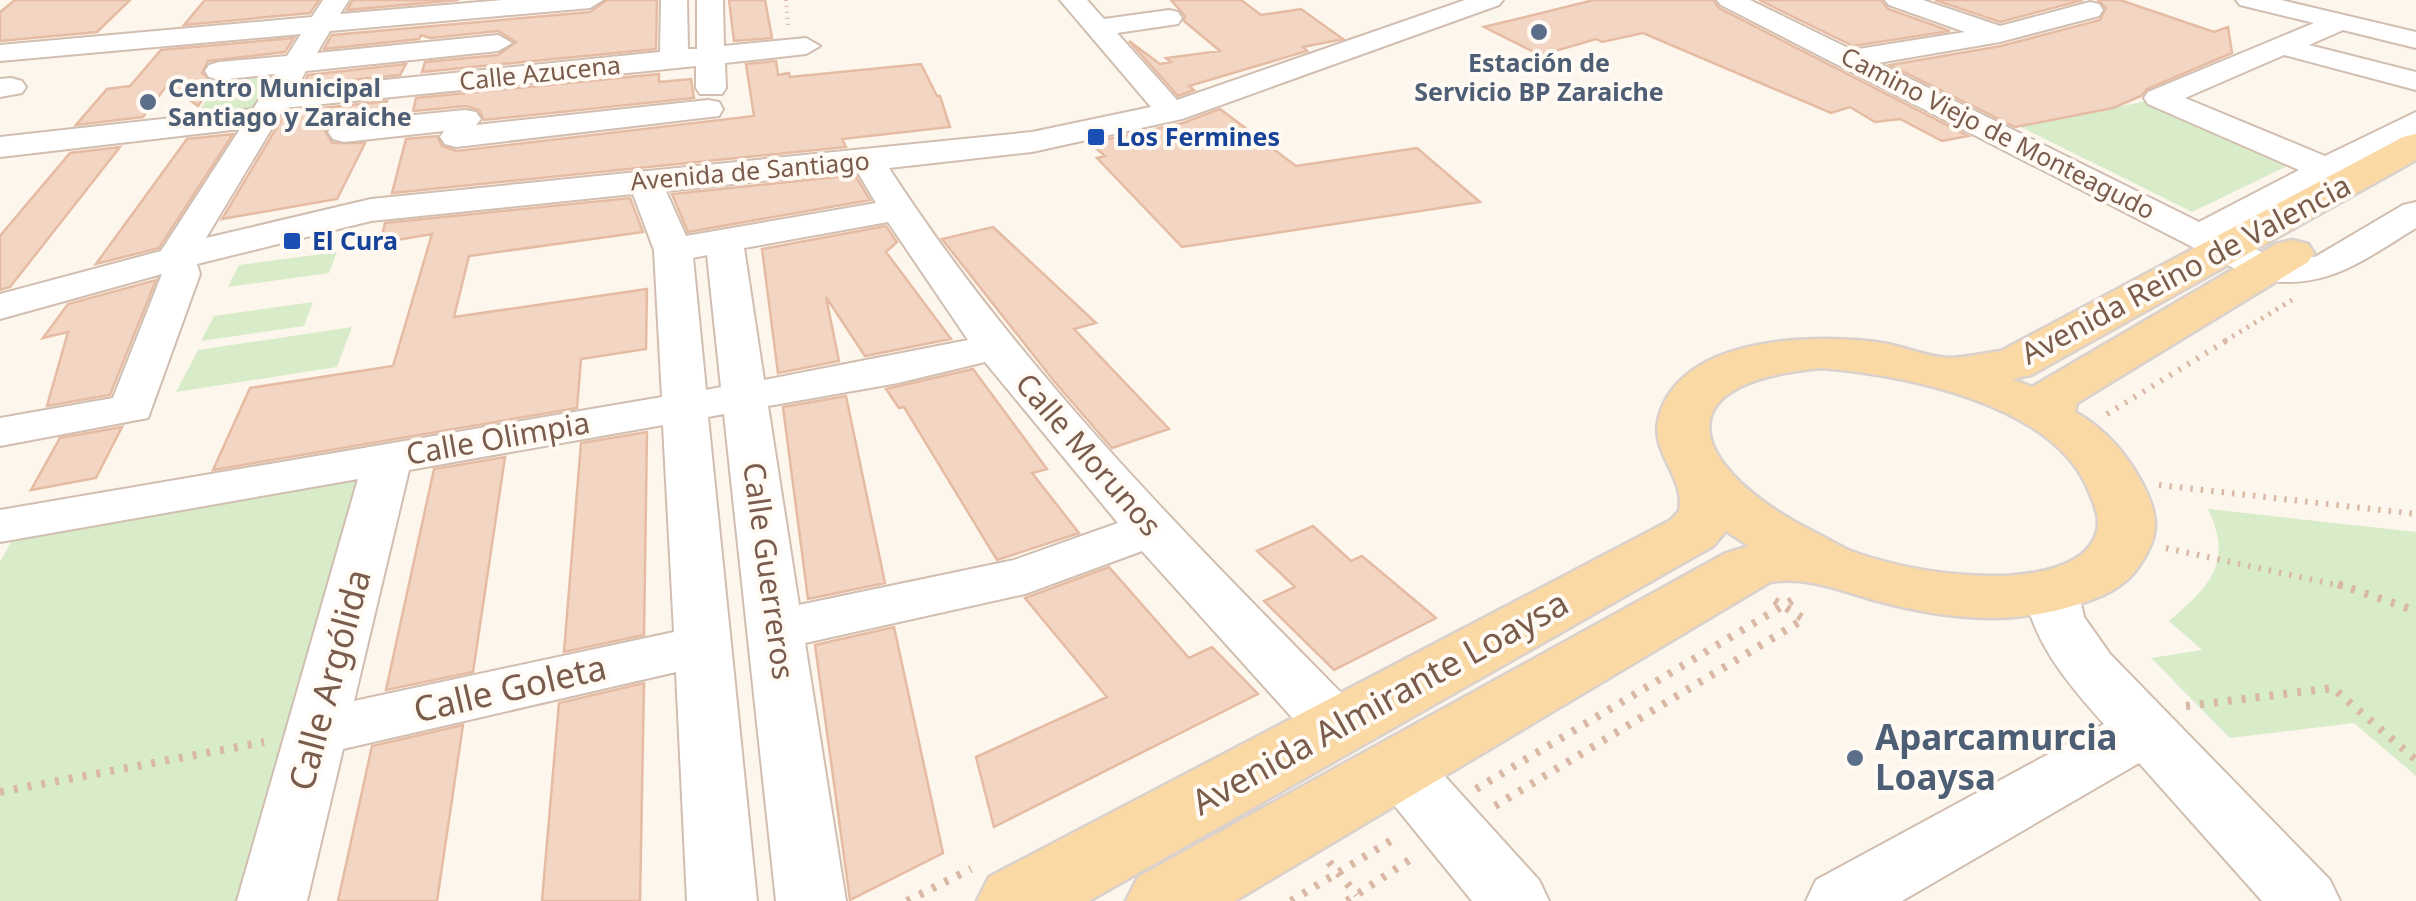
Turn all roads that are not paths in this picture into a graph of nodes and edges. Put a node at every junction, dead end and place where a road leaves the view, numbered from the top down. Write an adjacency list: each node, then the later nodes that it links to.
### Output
1 (590, 0): 10 (street)
2 (674, 0): 27 (street)
3 (710, 0): 26 (street)
4 (1073, 0): 17 (street)
5 (1490, 0): 35 (street, Avenida de Santiago)
6 (1730, 0): 28 (street, Camino Viejo de Monteagudo)
7 (1898, 0): 18 (street)
8 (2060, 0): 18 (street)
9 (2249, 0): 11 (street)
10 (510, 4): 13 (street); 22 (street)
11 (2294, 4): 16 (street)
12 (140, 11): 21 (street)
13 (328, 12): 19 (street); 29 (street)
14 (171, 13): 19 (street)
15 (1169, 18): 17 (street)
16 (2340, 22): 20 (street); 24 (street)
17 (1098, 28): 35 (street)
18 (2000, 34): 28 (street)
19 (146, 40): 21 (street)
20 (2416, 40)
21 (108, 43): 25 (street)
22 (498, 43): 29 (street); 31 (street)
23 (806, 46): 26 (street, Calle Azucena)
24 (2282, 46): 32 (street); 42 (street)
25 (0, 52)
26 (711, 56): 27 (street, Calle Azucena); 34 (street)
27 (674, 59): 31 (street, Calle Azucena)
28 (1852, 59): 50 (street, Camino Viejo de Monteagudo)
29 (298, 62): 30 (street); 33 (street)
30 (219, 71)
31 (485, 78): 33 (street, Calle Azucena); 37 (street)
32 (2416, 81)
33 (268, 108): 40 (street, Calle Azucena); 51 (street)
34 (708, 109): 37 (street); 43 (street)
35 (1171, 112): 41 (street, Avenida de Santiago)
36 (2416, 121): 42 (street)
37 (460, 128): 38 (street); 46 (street)
38 (344, 132)
39 (2416, 145): 50 (main road, Avenida Reino de Valencia)
40 (6, 159)
41 (867, 160): 43 (street, Avenida de Santiago); 47 (street, Calle Morunos)
42 (2326, 169): 50 (street)
43 (702, 175): 44 (street, Avenida de Santiago)
44 (645, 180): 46 (street, Avenida de Santiago); 49 (street)
45 (2416, 183): 50 (main road, Avenida Reino de Valencia)
46 (424, 202): 51 (street, Avenida de Santiago)
47 (896, 210): 49 (street); 53 (street, Calle Morunos)
48 (2416, 213): 50 (street)
49 (698, 246): 55 (street, Calle Guerreros); 56 (street)
50 (2230, 251): 54 (main road, Avenida Reino de Valencia); 57 (main road, Avenida Reino de Valencia)
51 (175, 258): 52 (street, Avenida de Santiago); 58 (street)
52 (0, 307)
53 (994, 347): 55 (street, Calle Olimpia); 61 (street, Calle Morunos)
54 (1949, 372): 57 (main road); 60 (main road)
55 (744, 397): 56 (street, Calle Olimpia); 66 (street, Calle Guerreros)
56 (685, 407): 59 (street, Calle Olimpia); 67 (street)
57 (2048, 417): 63 (main road)
58 (0, 432)
59 (388, 458): 62 (street, Calle Olimpia); 70 (street, Calle Argólida)
60 (1707, 483): 64 (main road); 69 (main road, Avenida Almirante Loaysa)
61 (1152, 529): 66 (street); 69 (street, Calle Morunos)
62 (8, 536)
63 (2051, 590): 65 (main road); 68 (street)
64 (1815, 591): 65 (main road); 71 (main road, Avenida Almirante Loaysa)
65 (1980, 596): 68 (street)
66 (776, 630): 74 (street, Calle Guerreros)
67 (703, 646): 70 (street, Calle Goleta); 73 (street)
68 (2121, 704): 78 (street); 79 (street)
69 (1337, 727): 75 (main road, Avenida Almirante Loaysa)
70 (316, 732): 72 (street, Calle Argólida)
71 (1399, 767): 76 (main road, Avenida Almirante Loaysa); 77 (street)
72 (272, 901)
73 (722, 901)
74 (812, 901)
75 (1017, 901)
76 (1166, 901)
77 (1514, 901)
78 (1841, 901)
79 (2304, 901)

